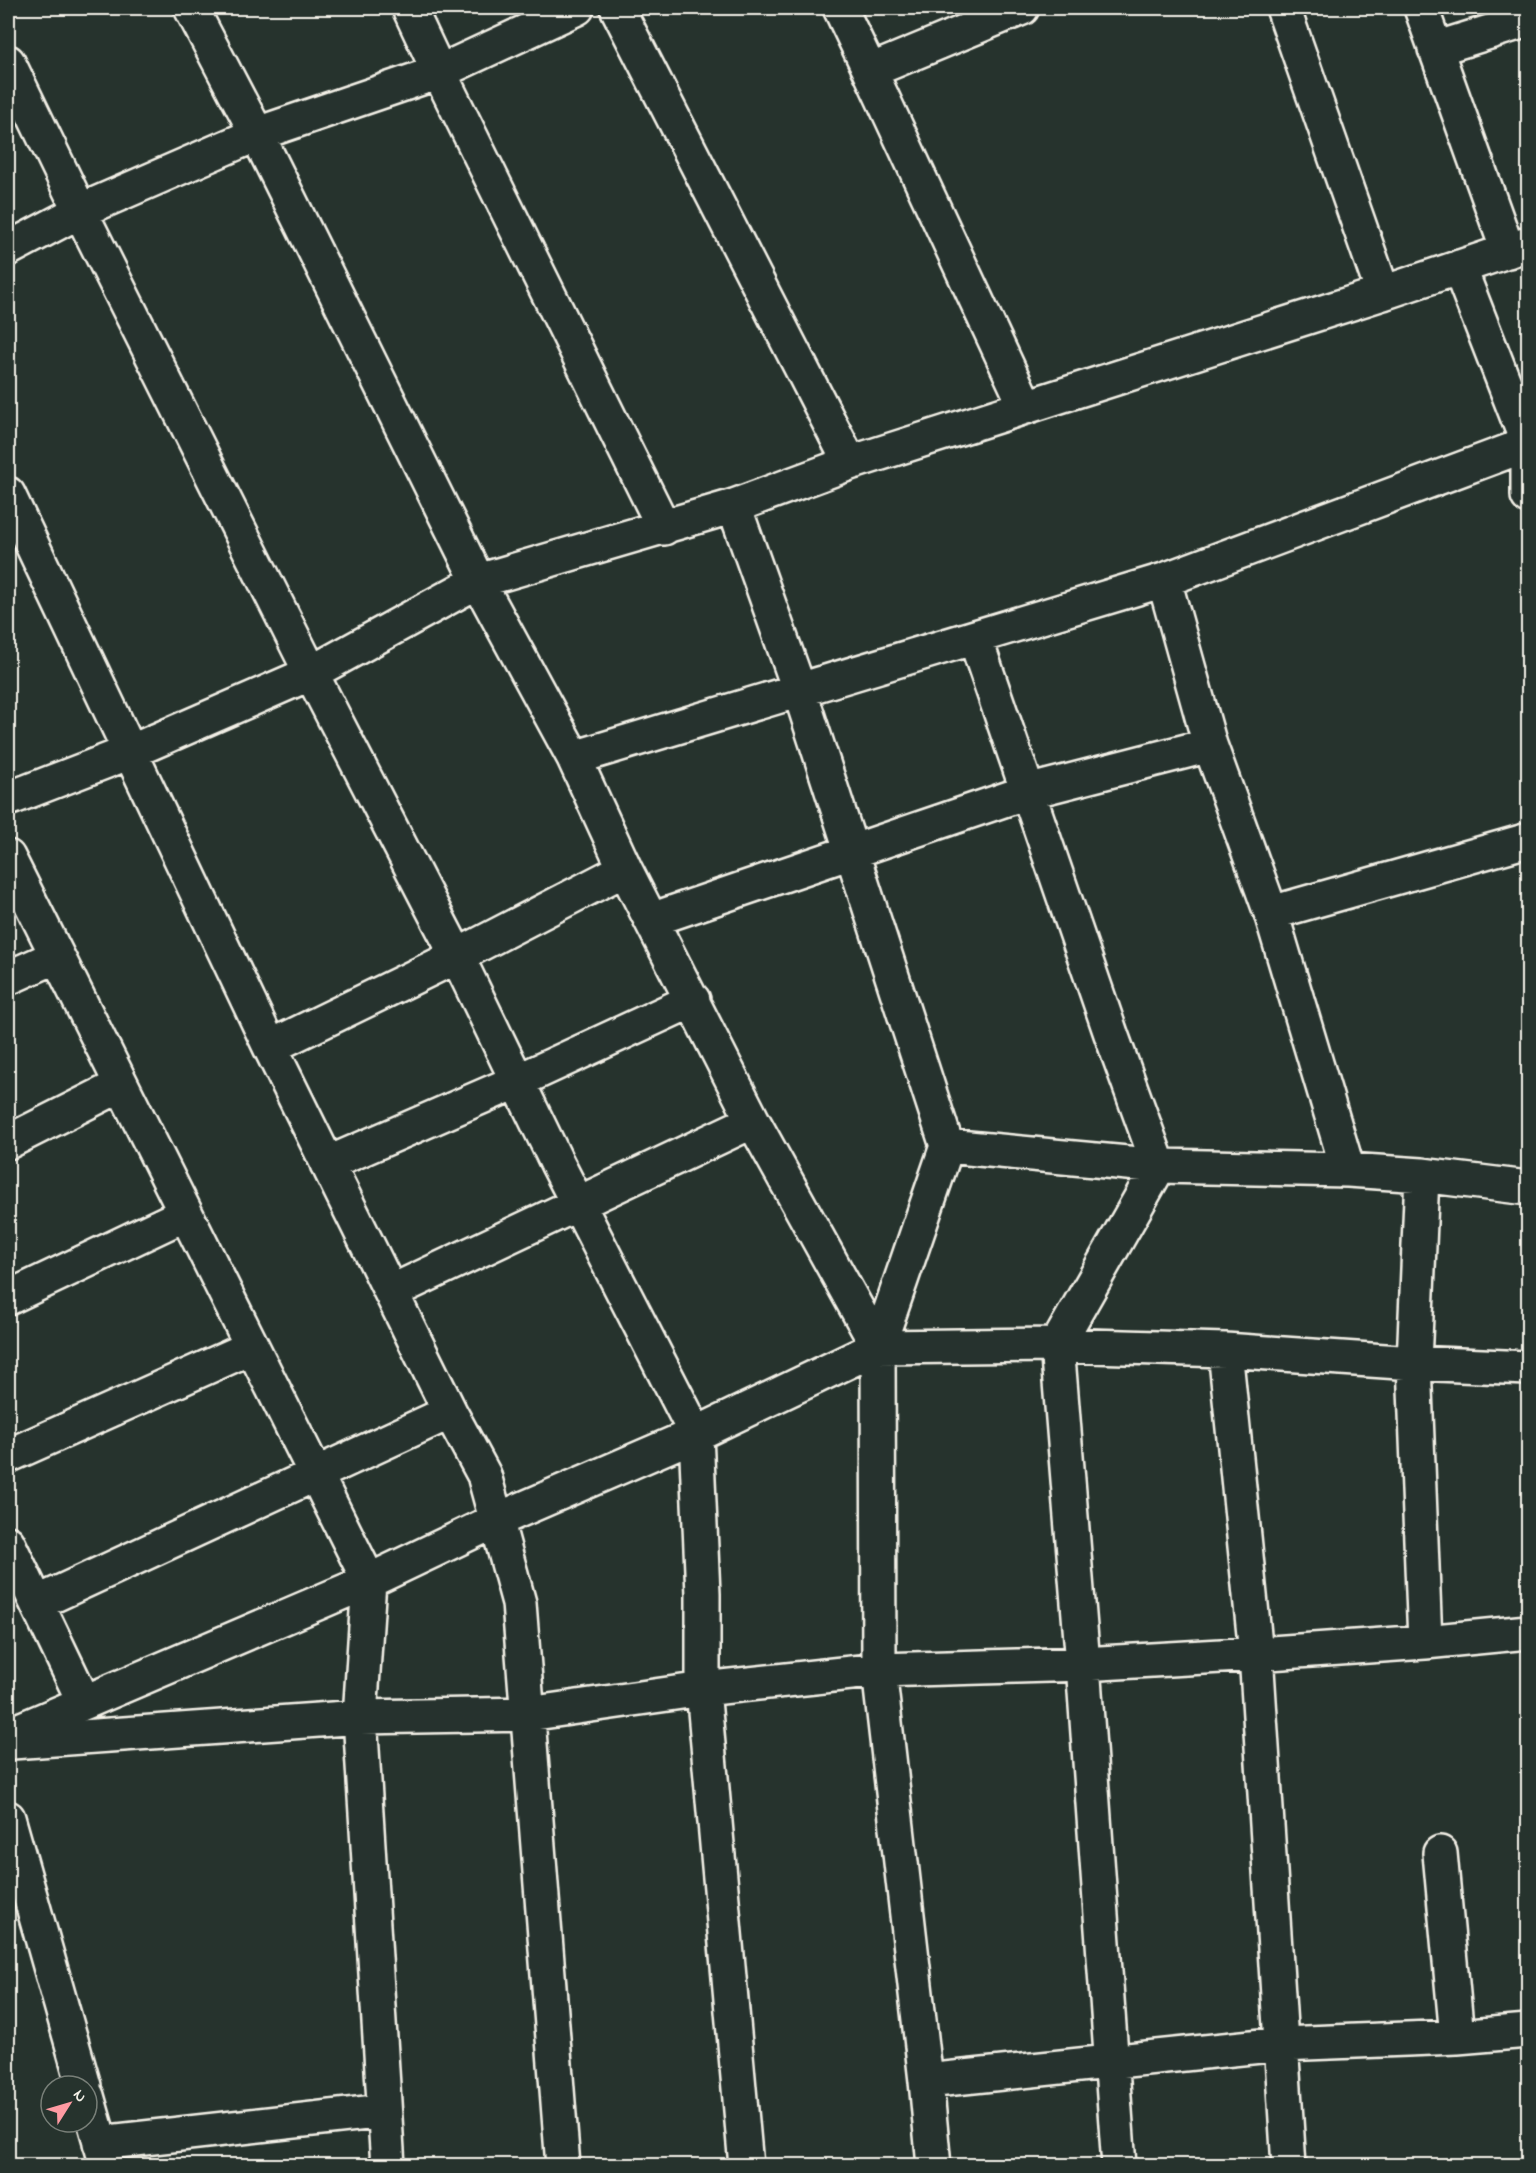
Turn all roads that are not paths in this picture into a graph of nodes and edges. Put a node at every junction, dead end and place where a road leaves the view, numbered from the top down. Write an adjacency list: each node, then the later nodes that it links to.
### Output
1 (191, 8): 14 (street)
2 (409, 8): 13 (street)
3 (577, 8): 13 (street)
4 (617, 8): 22 (street)
5 (840, 8): 12 (street)
6 (1022, 8): 12 (street)
7 (1283, 8): 19 (street)
8 (1421, 8): 10 (street)
9 (1528, 20): 10 (street)
10 (1435, 49): 16 (street)
11 (8, 62): 15 (street)
12 (870, 71): 20 (street)
13 (439, 72): 14 (street); 26 (street)
14 (257, 134): 15 (street); 28 (street)
15 (80, 212): 17 (street); 30 (street)
16 (1518, 248): 18 (street)
17 (8, 249)
18 (1459, 267): 19 (street); 21 (street)
19 (1383, 293): 20 (street)
20 (1026, 407): 22 (street)
21 (1528, 444): 24 (street); 27 (street)
22 (850, 463): 25 (street)
23 (8, 495): 33 (street)
24 (1528, 496)
25 (734, 506): 26 (street); 31 (street)
26 (664, 528): 28 (street)
27 (1164, 580): 29 (street); 32 (street)
28 (478, 581): 30 (street); 34 (street)
29 (975, 638): 31 (street); 35 (street)
30 (311, 672): 33 (street); 44 (street)
31 (799, 689): 34 (street); 38 (street)
32 (1210, 744): 35 (street); 41 (street)
33 (130, 752): 36 (street); 47 (street)
34 (574, 758): 40 (street)
35 (1028, 792): 38 (street); 54 (street)
36 (8, 800)
37 (1528, 840): 41 (street)
38 (852, 851): 42 (street); 52 (street)
39 (8, 857): 43 (street)
40 (625, 869): 42 (street); 44 (street)
41 (1271, 914): 55 (street)
42 (651, 920): 46 (street)
43 (57, 956): 45 (street); 49 (street)
44 (457, 956): 47 (street); 48 (street)
45 (8, 978)
46 (693, 1000): 48 (street); 50 (street)
47 (270, 1047): 53 (street)
48 (518, 1081): 53 (street); 58 (street)
49 (121, 1085): 51 (street); 59 (street)
50 (753, 1121): 58 (street); 64 (street)
51 (8, 1142)
52 (946, 1146): 54 (street); 64 (street)
53 (327, 1164): 60 (street)
54 (1159, 1166): 55 (street); 62 (street)
55 (1348, 1170): 56 (street)
56 (1422, 1175): 57 (street); 66 (street)
57 (1528, 1188)
58 (579, 1203): 60 (street); 69 (street)
59 (185, 1214): 61 (street); 63 (street)
60 (391, 1292): 68 (street)
61 (8, 1298)
62 (1057, 1345): 64 (street); 65 (street); 79 (street)
63 (252, 1347): 70 (street); 71 (street)
64 (878, 1347): 69 (street); 80 (street)
65 (1225, 1350): 66 (street); 78 (street)
66 (1414, 1364): 67 (street); 77 (street)
67 (1528, 1368)
68 (450, 1412): 71 (street); 72 (street)
69 (696, 1434): 72 (street); 81 (street)
70 (8, 1456)
71 (315, 1475): 74 (street); 75 (street)
72 (497, 1520): 74 (street); 83 (street)
73 (8, 1543): 75 (street)
74 (369, 1581): 82 (street); 84 (street)
75 (37, 1603): 82 (street)
76 (1528, 1632): 77 (street)
77 (1425, 1642): 78 (street)
78 (1256, 1654): 79 (street); 91 (street)
79 (1083, 1664): 80 (street); 92 (street)
80 (879, 1670): 81 (street); 94 (street)
81 (703, 1689): 83 (street); 100 (street)
82 (84, 1702): 85 (street)
83 (528, 1714): 84 (street); 99 (street)
84 (360, 1717): 86 (street); 95 (street)
85 (8, 1735)
86 (8, 1742)
87 (8, 1818): 93 (street)
88 (1440, 1853): 90 (street)
89 (1528, 2031): 90 (street)
90 (1457, 2037): 91 (street)
91 (1281, 2044): 92 (street); 103 (street)
92 (1111, 2060): 94 (street); 102 (street)
93 (81, 2074)
94 (926, 2081): 101 (street)
95 (384, 2111): 97 (street); 98 (street)
96 (98, 2134): 97 (street)
97 (104, 2154)
98 (388, 2166)
99 (563, 2166)
100 (746, 2166)
101 (933, 2166)
102 (1119, 2166)
103 (1289, 2166)

